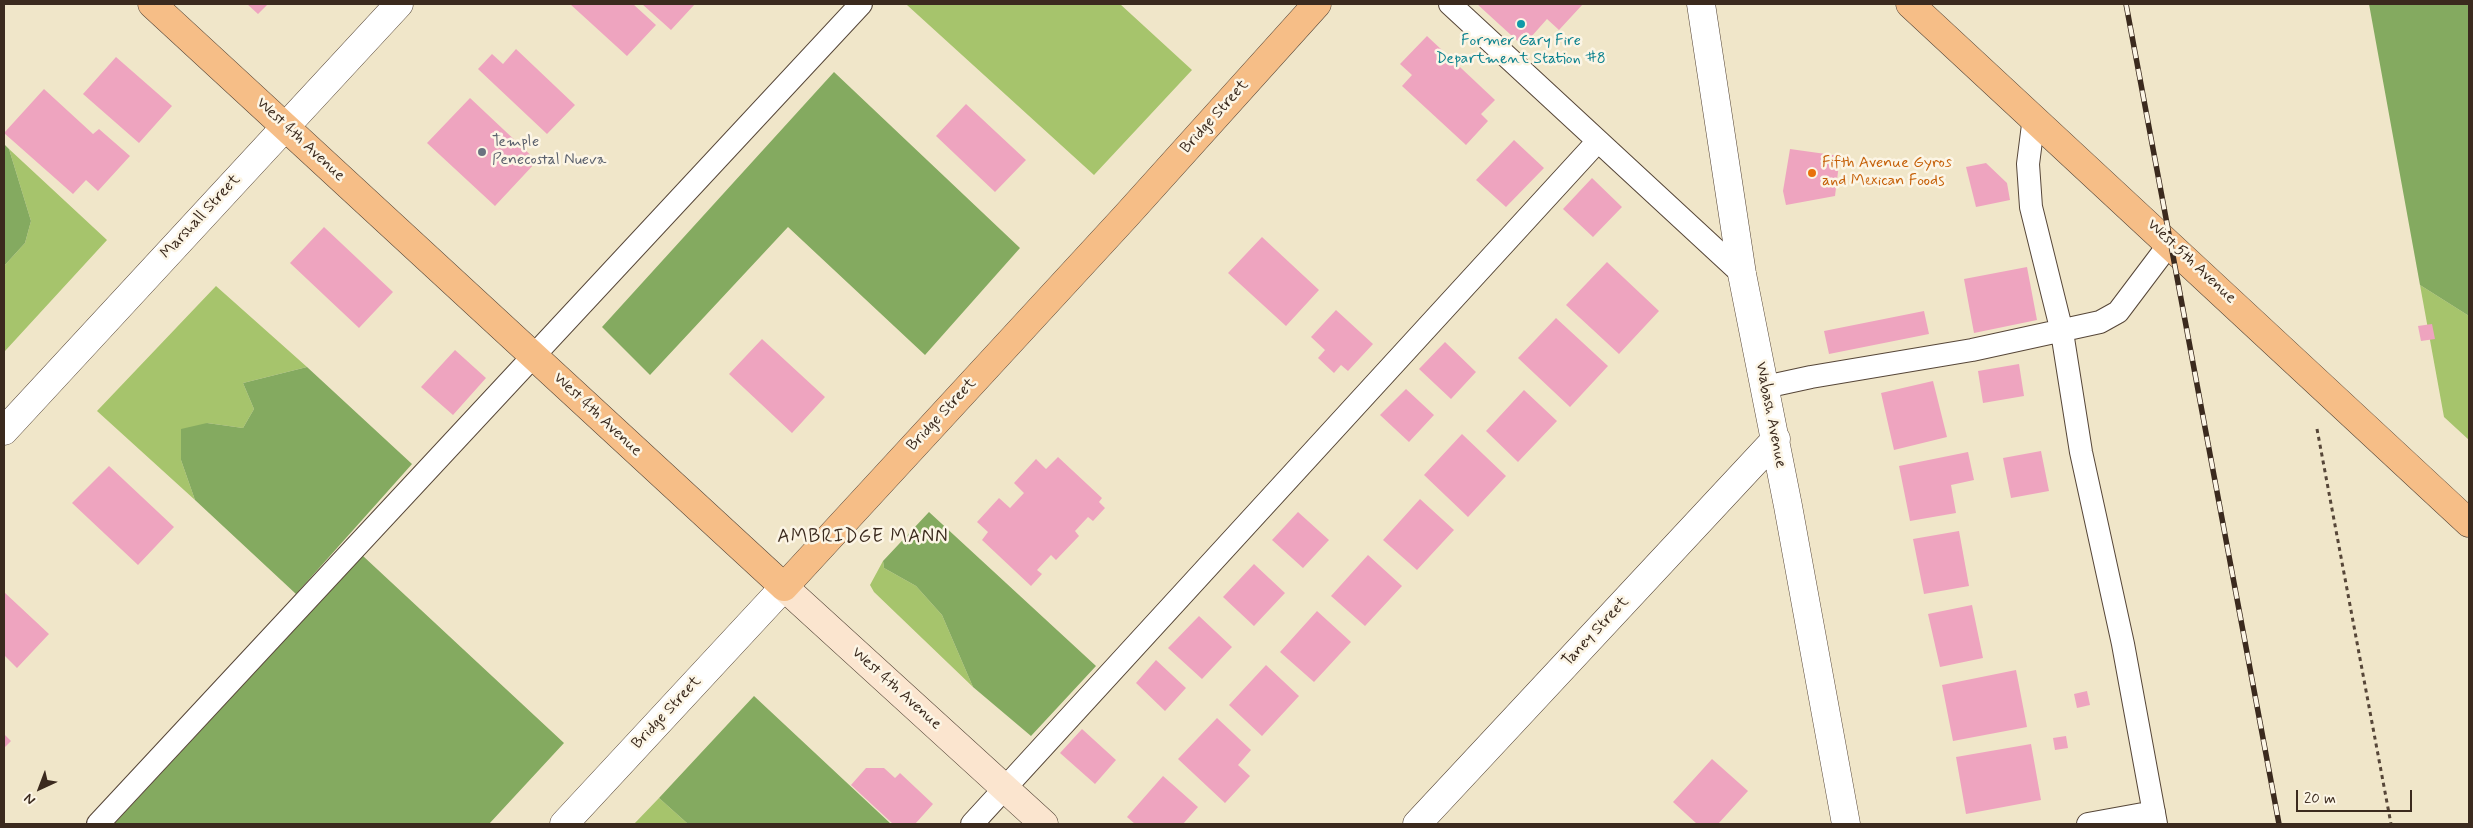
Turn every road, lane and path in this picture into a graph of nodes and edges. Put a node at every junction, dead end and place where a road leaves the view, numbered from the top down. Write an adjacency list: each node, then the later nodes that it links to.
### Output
1 (152, 4): 10 (main road, West 4th Avenue)
2 (399, 4): 10 (street, Marshall Street)
3 (861, 4): 15 (lane)
4 (1316, 4): 21 (main road, Bridge Street)
5 (1450, 4): 11 (lane)
6 (1701, 4): 13 (street, Wabash Avenue)
7 (1910, 4): 8 (main road, West 5th Avenue)
8 (1931, 14): 9 (main road, West 5th Avenue)
9 (2034, 118): 12 (main road, West 5th Avenue); 14 (lane)
10 (285, 126): 15 (main road, West 4th Avenue); 18 (street, Marshall Street)
11 (1598, 141): 13 (lane); 22 (lane)
12 (2170, 243): 14 (lane); 16 (main road, West 5th Avenue)
13 (1742, 274): 17 (street, Wabash Avenue)
14 (2062, 332): 17 (lane); 23 (lane)
15 (534, 356): 21 (main road, West 4th Avenue); 24 (lane)
16 (2306, 371): 20 (main road, West 5th Avenue); 31 (path)
17 (1765, 387): 19 (street, Wabash Avenue)
18 (4, 431)
19 (1776, 439): 28 (street, Taney Street); 29 (street, Wabash Avenue)
20 (2469, 523)
21 (784, 587): 22 (main road, West 4th Avenue); 25 (street, Bridge Street)
22 (1005, 788): 26 (lane); 27 (main road, West 4th Avenue)
23 (2155, 818): 30 (lane)
24 (98, 824)
25 (564, 824)
26 (972, 824)
27 (1044, 824)
28 (1417, 824)
29 (1846, 824)
30 (2088, 824)
31 (2391, 824)

